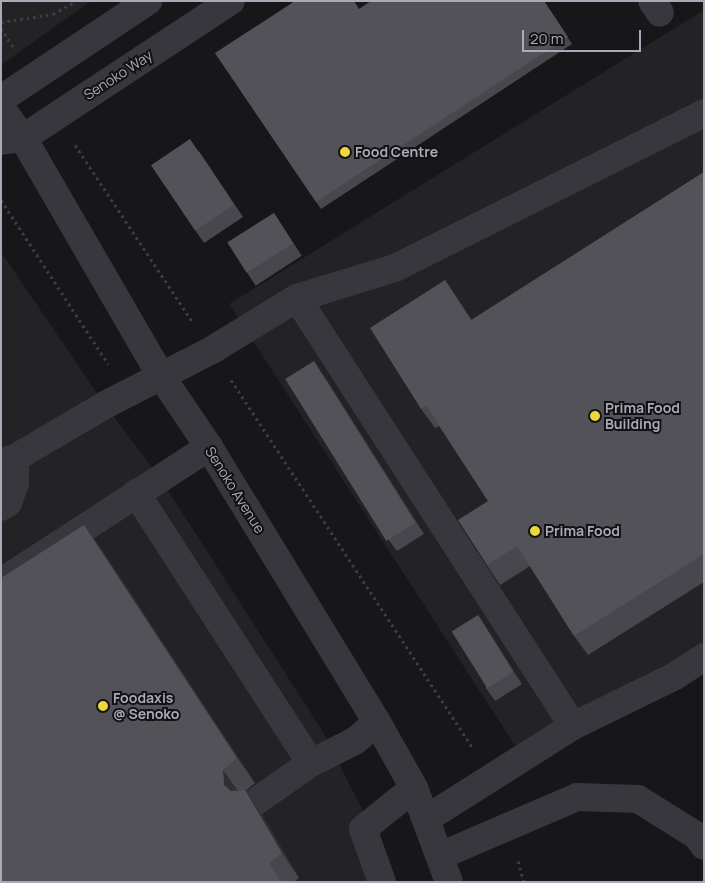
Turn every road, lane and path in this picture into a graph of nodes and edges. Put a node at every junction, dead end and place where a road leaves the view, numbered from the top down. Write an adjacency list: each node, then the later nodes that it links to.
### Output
1 (76, 1): 4 (path)
2 (148, 1): 6 (street)
3 (232, 1): 9 (street, Senoko Way)
4 (1, 22)
5 (1, 28): 6 (path)
6 (31, 78): 7 (street)
7 (1, 99)
8 (1, 108): 11 (street, Senoko Avenue)
9 (56, 116): 11 (street, Senoko Way); 14 (path)
10 (694, 117): 13 (street)
11 (12, 139): 15 (street, Senoko Avenue)
12 (1, 200): 16 (path)
13 (297, 298): 14 (street); 24 (street)
14 (212, 350): 15 (street); 26 (path)
15 (161, 376): 16 (street); 17 (street, Senoko Avenue)
16 (127, 393): 18 (street)
17 (209, 447): 19 (street); 23 (street, Senoko Avenue)
18 (8, 460): 20 (street)
19 (136, 493): 21 (street); 25 (street)
20 (1, 507)
21 (1, 582)
22 (704, 657): 24 (street)
23 (377, 722): 25 (street); 27 (street, Senoko Avenue)
24 (573, 726): 26 (street)
25 (311, 763): 28 (street)
26 (492, 780): 29 (street)
27 (414, 788): 29 (street, Senoko Avenue); 33 (street)
28 (254, 802)
29 (426, 819): 32 (street, Senoko Avenue)
30 (508, 827): 31 (street); 32 (street); 35 (path)
31 (704, 846)
32 (440, 856): 34 (street, Senoko Avenue)
33 (382, 882)
34 (449, 882)
35 (524, 882)

